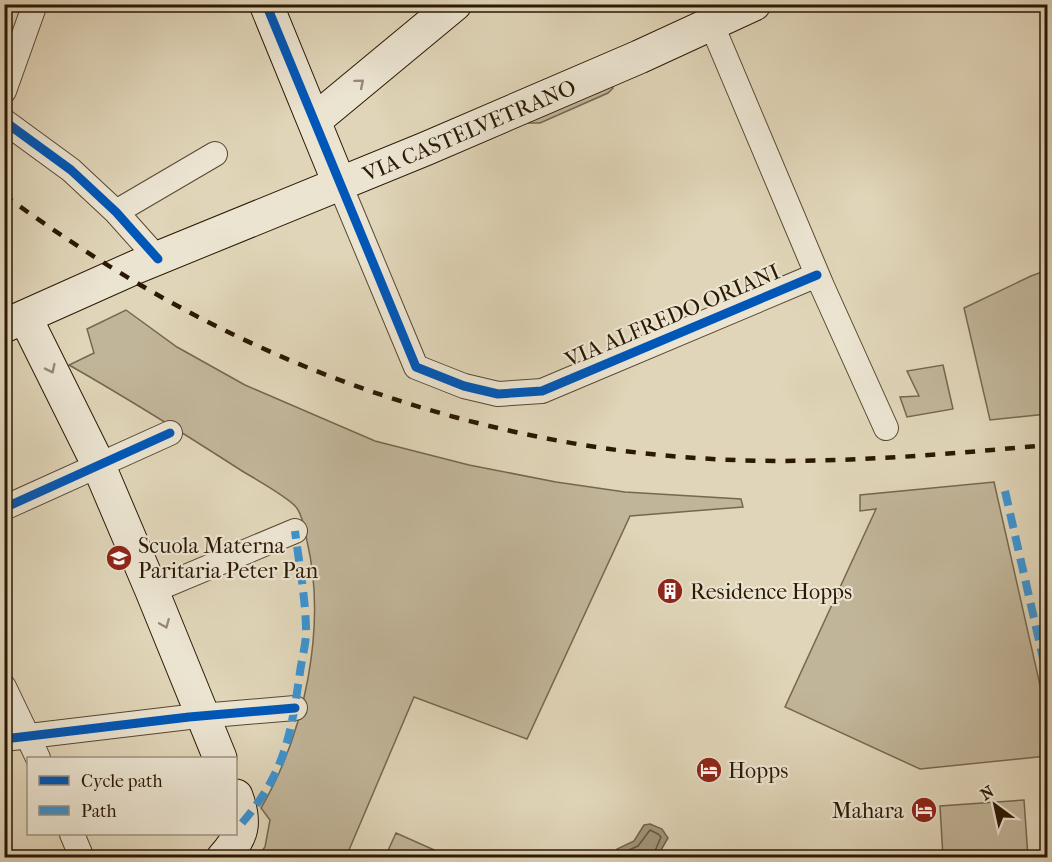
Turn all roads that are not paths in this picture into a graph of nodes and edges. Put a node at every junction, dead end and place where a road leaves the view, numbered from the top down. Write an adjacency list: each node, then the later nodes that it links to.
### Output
1 (35, 4): 6 (street)
2 (266, 4): 7 (main road)
3 (455, 4): 7 (main road, one-way to 3)
4 (754, 4): 5 (main road, VIA CASTELVETRANO)
5 (711, 23): 10 (main road, VIA CASTELVETRANO); 13 (street)
6 (4, 91)
7 (315, 120): 10 (main road)
8 (4, 121): 11 (street)
9 (214, 154): 11 (street)
10 (340, 185): 12 (main road, VIA CASTELVETRANO); 13 (street, VIA ALFREDO ORIANI)
11 (116, 212): 12 (street)
12 (153, 261): 14 (main road, VIA CASTELVETRANO)
13 (817, 275): 15 (street)
14 (15, 321): 17 (main road, one-way to 17)
15 (886, 428)
16 (170, 433): 17 (street)
17 (98, 464): 18 (street); 20 (main road)
18 (4, 508)
19 (295, 531): 20 (street)
20 (152, 591): 23 (main road, one-way to 23)
21 (4, 687): 24 (street)
22 (295, 708): 23 (street)
23 (202, 716): 24 (street); 27 (main road)
24 (28, 736): 25 (street); 26 (street)
25 (4, 739)
26 (37, 757)
27 (219, 757)
28 (237, 799): 31 (main road)
29 (72, 835): 30 (street)
30 (82, 858)
31 (223, 858)

